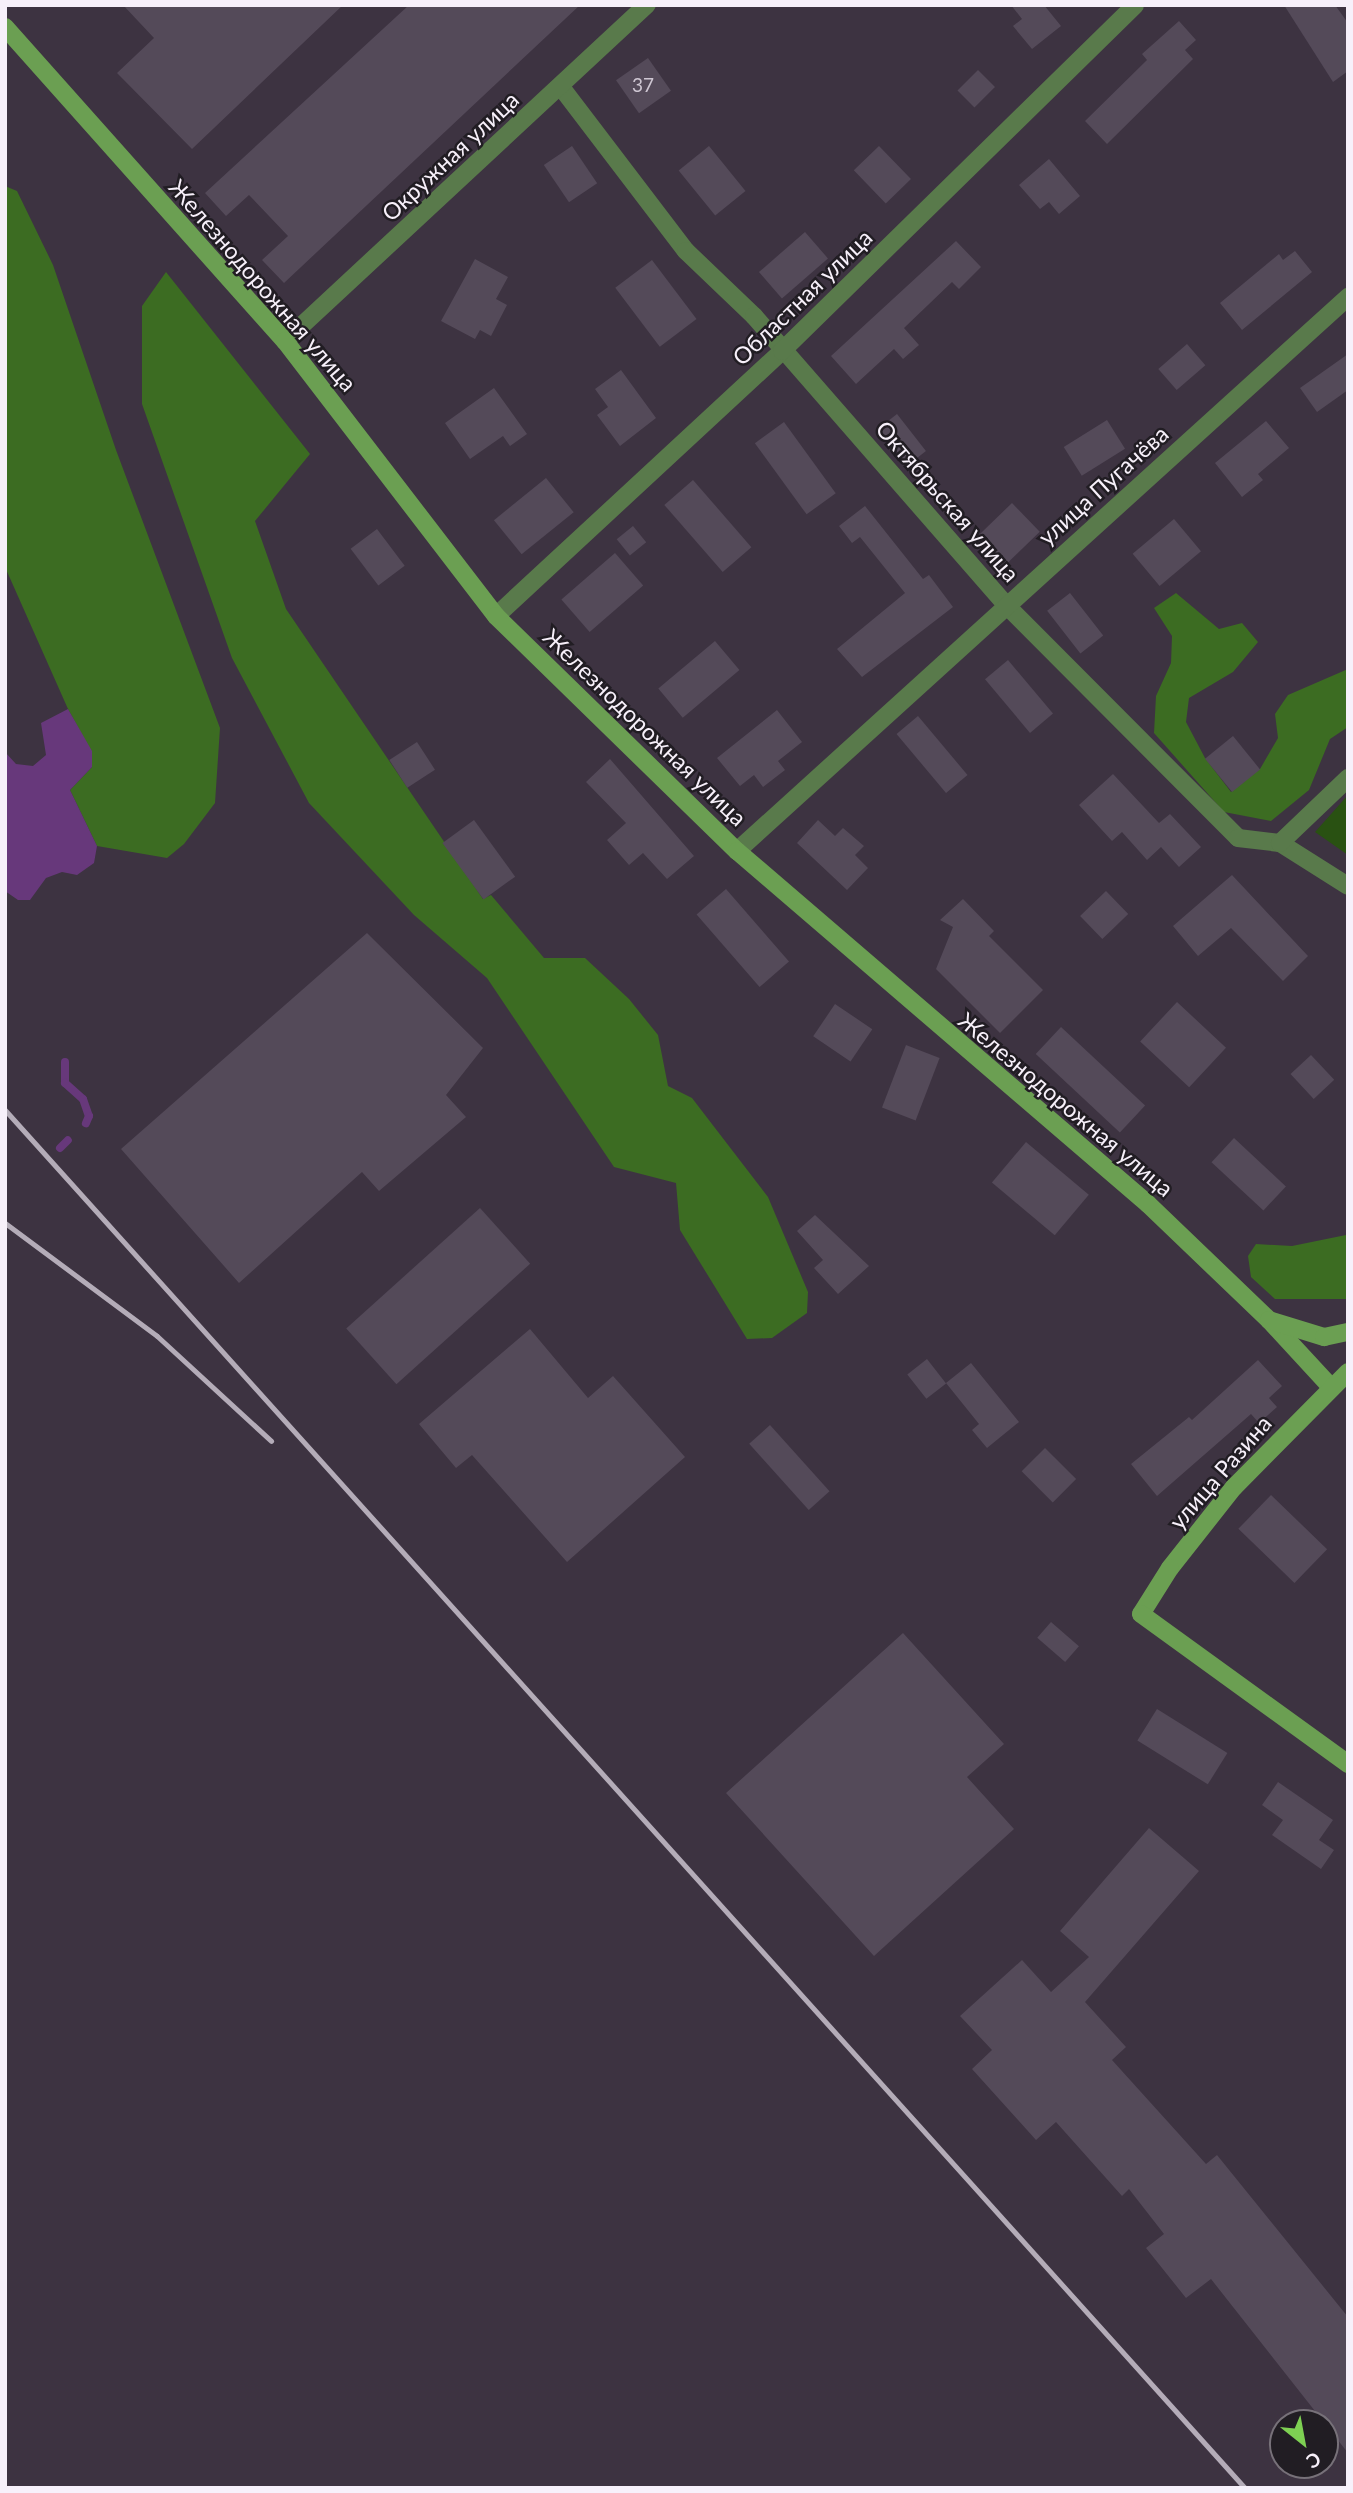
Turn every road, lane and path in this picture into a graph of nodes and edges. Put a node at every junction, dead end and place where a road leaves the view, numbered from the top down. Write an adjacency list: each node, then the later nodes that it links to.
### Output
1 (646, 5): 4 (street, Окружная улица)
2 (1135, 5): 7 (street, Областная улица)
3 (5, 27): 6 (street, Железнодорожная улица)
4 (561, 87): 6 (street, Окружная улица); 7 (street, Октябрьская улица)
5 (1348, 297): 8 (street, улица Пугачёва)
6 (285, 341): 9 (street, Железнодорожная улица)
7 (782, 351): 8 (street, Октябрьская улица); 9 (street, Областная улица)
8 (1007, 606): 11 (street, Октябрьская улица); 12 (street, улица Пугачёва)
9 (496, 616): 12 (street, Железнодорожная улица)
10 (1348, 778): 11 (street)
11 (1280, 843): 13 (street, Октябрьская улица)
12 (737, 851): 14 (street, Железнодорожная улица)
13 (1348, 887)
14 (1269, 1320): 15 (street); 17 (street, Железнодорожная улица)
15 (1348, 1332)
16 (1348, 1372): 17 (street, улица Разина)
17 (1330, 1386): 18 (street, улица Разина)
18 (1348, 1764)

